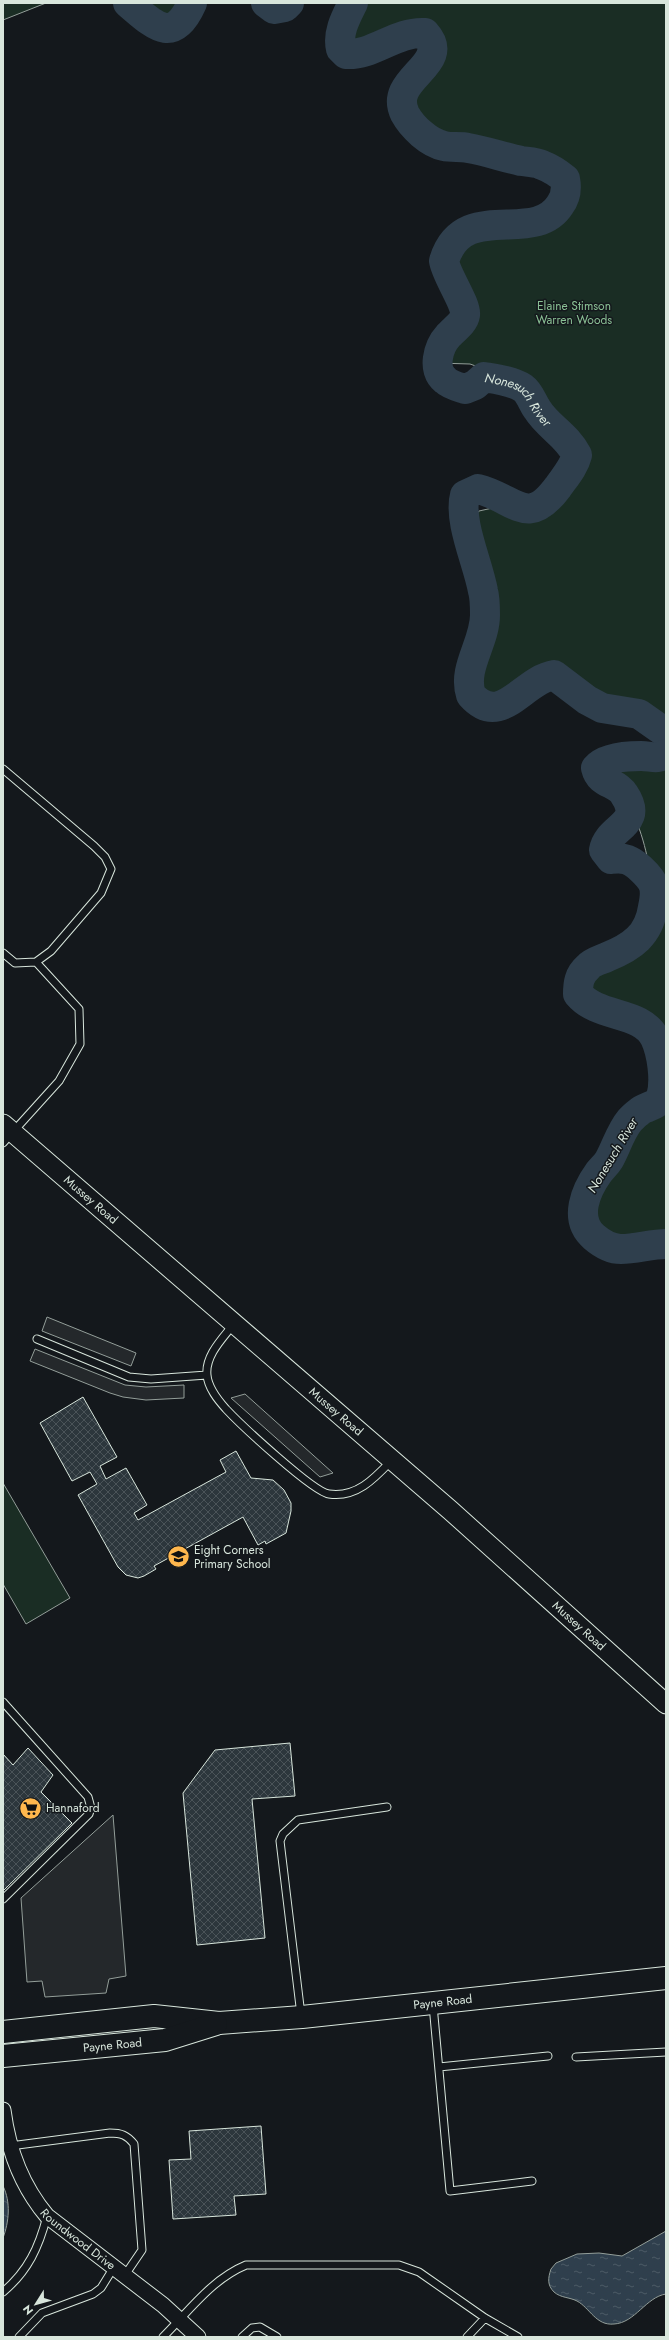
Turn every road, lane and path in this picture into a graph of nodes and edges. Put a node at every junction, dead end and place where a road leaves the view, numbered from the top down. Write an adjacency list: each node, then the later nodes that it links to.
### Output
1 (3, 769): 3 (lane)
2 (3, 953): 3 (lane)
3 (36, 962): 4 (lane)
4 (6, 1133): 5 (street, Mussey Road)
5 (234, 1323): 7 (lane); 8 (street, Mussey Road)
6 (37, 1339): 7 (lane)
7 (207, 1374): 8 (lane)
8 (392, 1460): 10 (street, Mussey Road)
9 (3, 1702): 12 (lane)
10 (666, 1704)
11 (387, 1806): 15 (lane)
12 (3, 1899)
13 (666, 1978): 14 (main road, Payne Road)
14 (434, 2005): 15 (main road, Payne Road); 22 (lane)
15 (302, 2017): 16 (main road, Payne Road)
16 (219, 2023): 17 (main road, Payne Road); 19 (main road, Payne Road)
17 (3, 2032)
18 (666, 2052): 21 (lane)
19 (3, 2056)
20 (548, 2056): 22 (lane)
21 (576, 2057)
22 (439, 2067): 25 (lane)
23 (3, 2110): 24 (street, Roundwood Drive)
24 (6, 2146): 26 (street, Roundwood Drive); 27 (lane)
25 (532, 2181)
26 (47, 2216): 27 (street, Roundwood Drive); 28 (lane)
27 (120, 2271): 30 (street, Roundwood Drive); 31 (lane)
28 (3, 2292)
29 (485, 2318): 30 (lane); 36 (lane); 37 (lane)
30 (181, 2320): 32 (lane); 33 (street, Roundwood Drive)
31 (19, 2337)
32 (163, 2337)
33 (198, 2337)
34 (242, 2337): 35 (lane)
35 (277, 2337)
36 (468, 2337)
37 (518, 2337)

